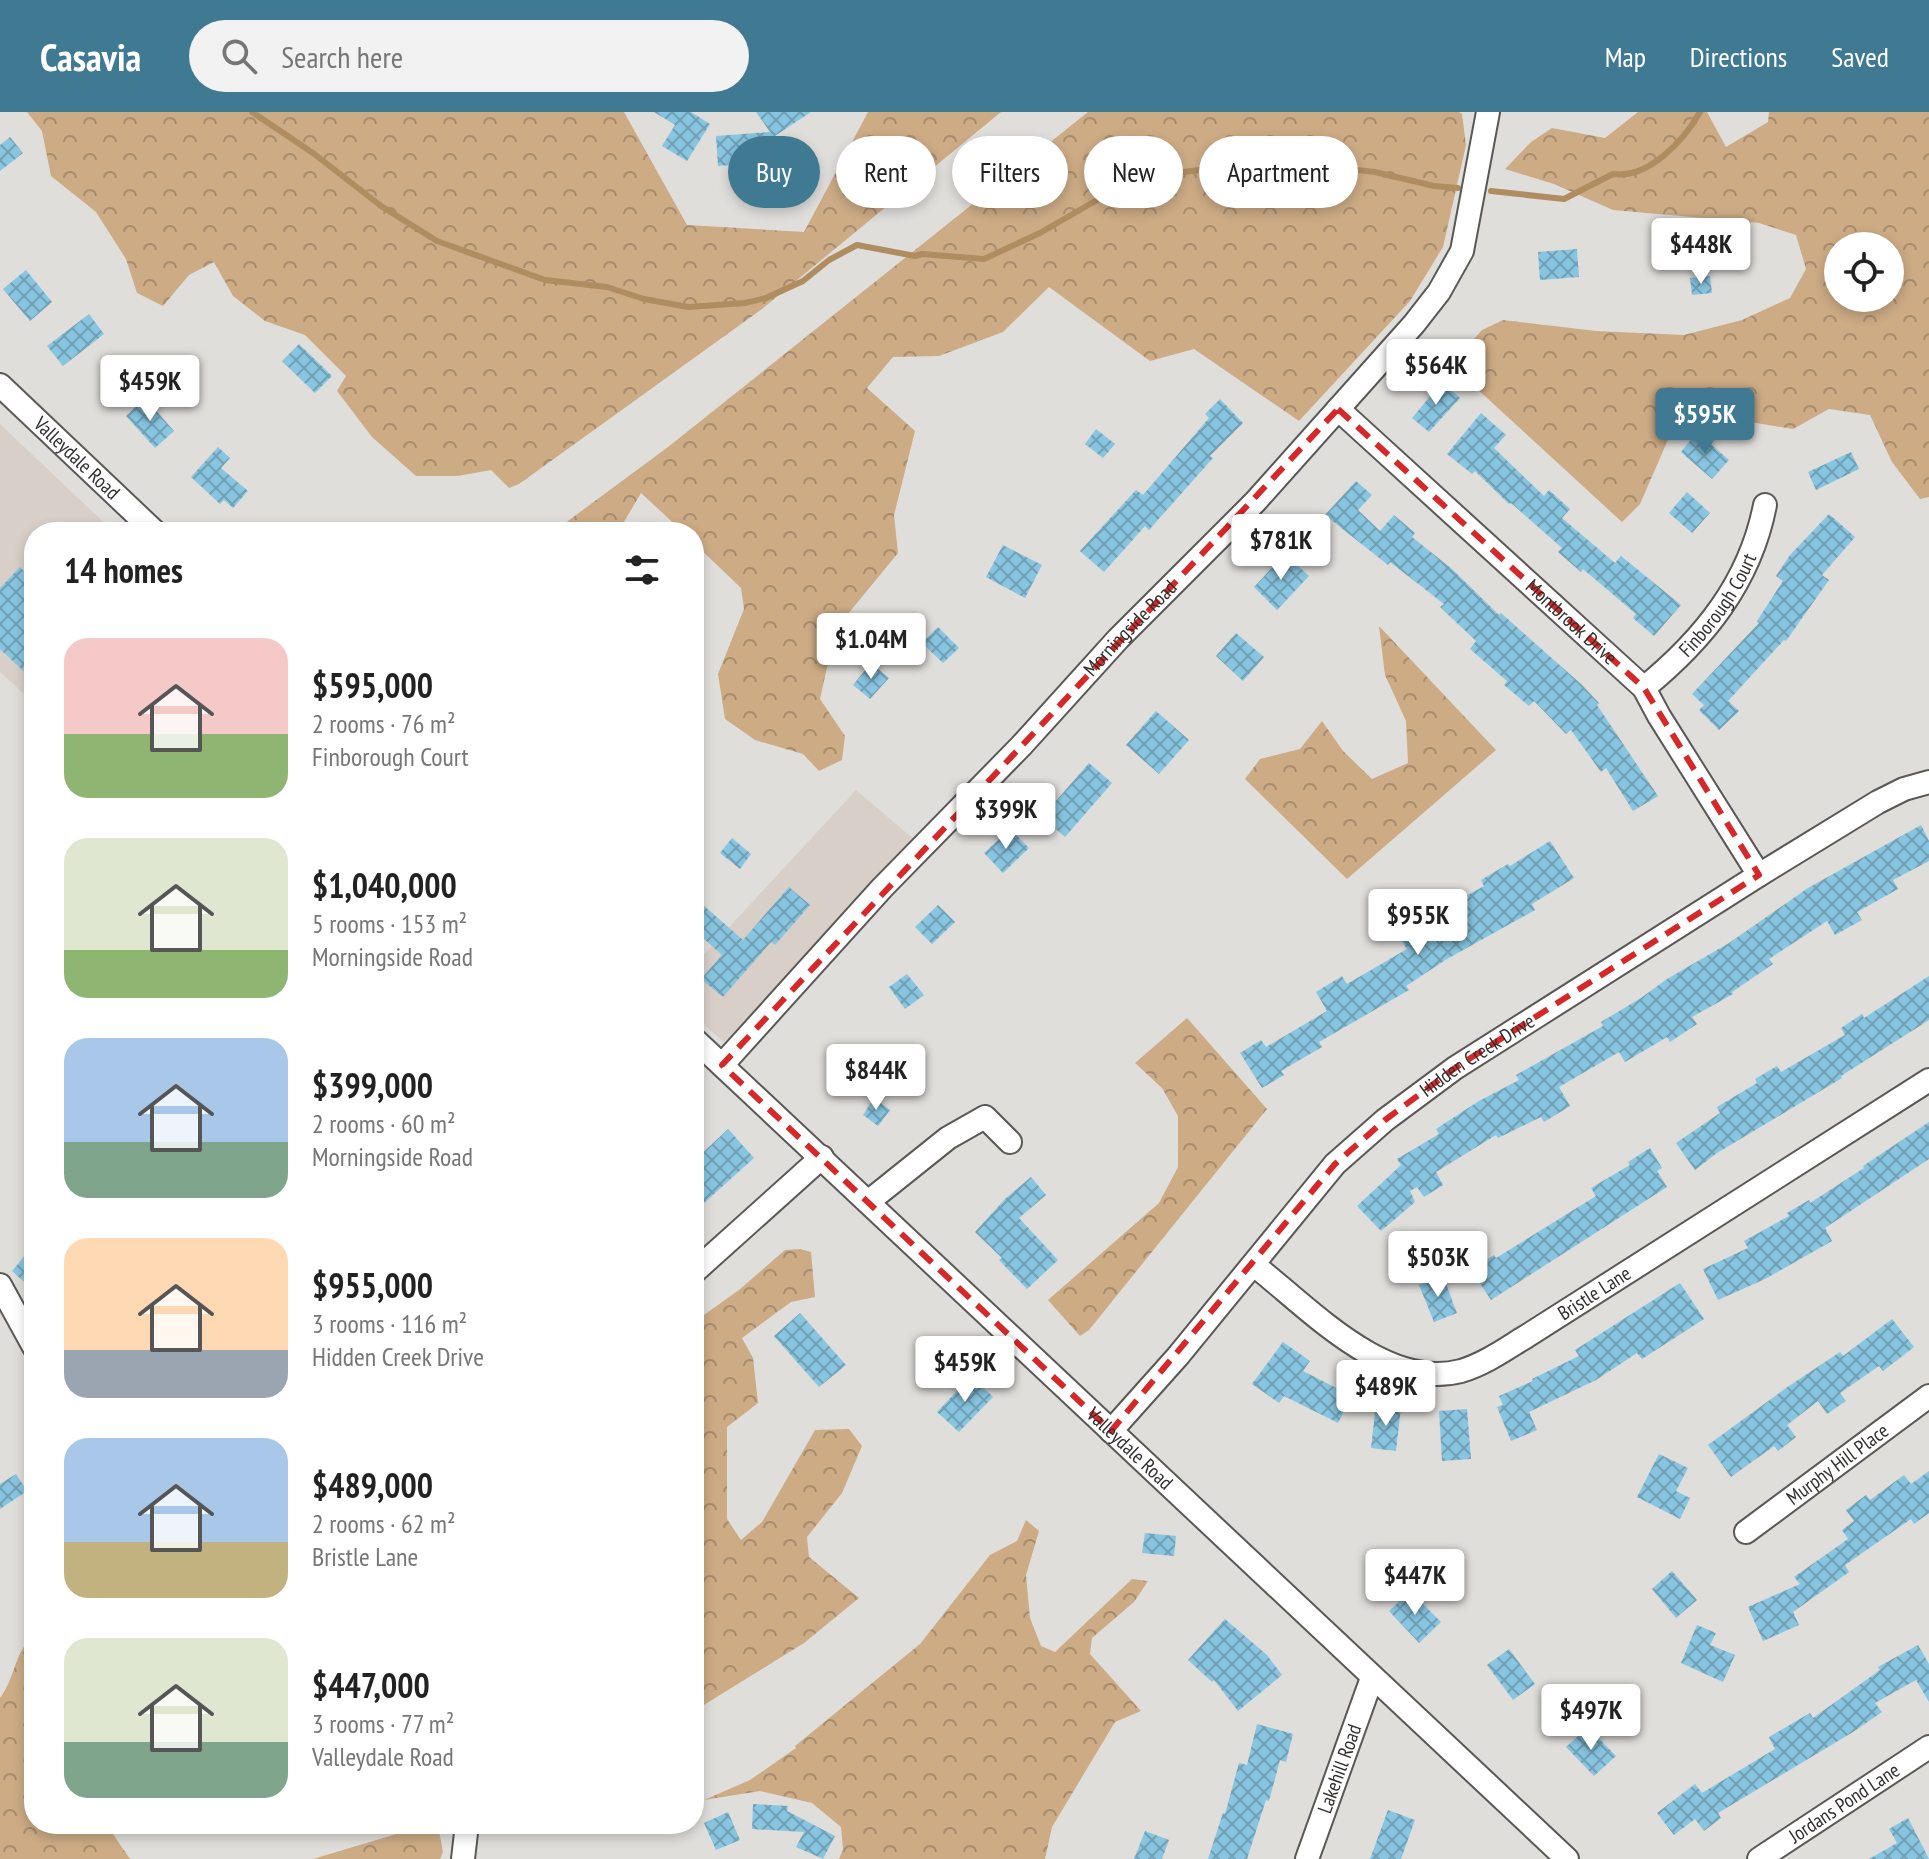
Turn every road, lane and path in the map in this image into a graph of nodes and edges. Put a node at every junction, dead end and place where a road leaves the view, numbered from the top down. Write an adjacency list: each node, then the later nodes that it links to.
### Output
1 (1488, 112): 3 (street, Morningside Road)
2 (0, 385): 5 (street, Valleydale Road)
3 (1338, 409): 6 (street, Montbrook Drive); 10 (street, Morningside Road)
4 (1765, 505): 6 (street, Finborough Court)
5 (144, 522)
6 (1644, 688): 8 (street, Montbrook Drive)
7 (1929, 782): 8 (street, Hidden Creek Drive)
8 (1759, 875): 16 (street, Hidden Creek Drive)
9 (704, 1048): 10 (street, Valleydale Road)
10 (722, 1065): 13 (street, Valleydale Road)
11 (1929, 1080): 16 (street, Bristle Lane)
12 (1010, 1142): 14 (street)
13 (822, 1157): 14 (street, Valleydale Road); 15 (street)
14 (868, 1202): 20 (street, Valleydale Road)
15 (704, 1263)
16 (1254, 1265): 20 (street, Hidden Creek Drive)
17 (0, 1285): 18 (street)
18 (24, 1329)
19 (1929, 1396): 21 (street, Murphy Hill Place)
20 (1111, 1431): 22 (street, Valleydale Road)
21 (1746, 1532)
22 (1372, 1678): 26 (street, Lakehill Road); 27 (street, Valleydale Road)
23 (1929, 1747): 28 (street, Jordans Pond Lane)
24 (466, 1834): 25 (street)
25 (463, 1859)
26 (1307, 1859)
27 (1567, 1859)
28 (1759, 1859)

